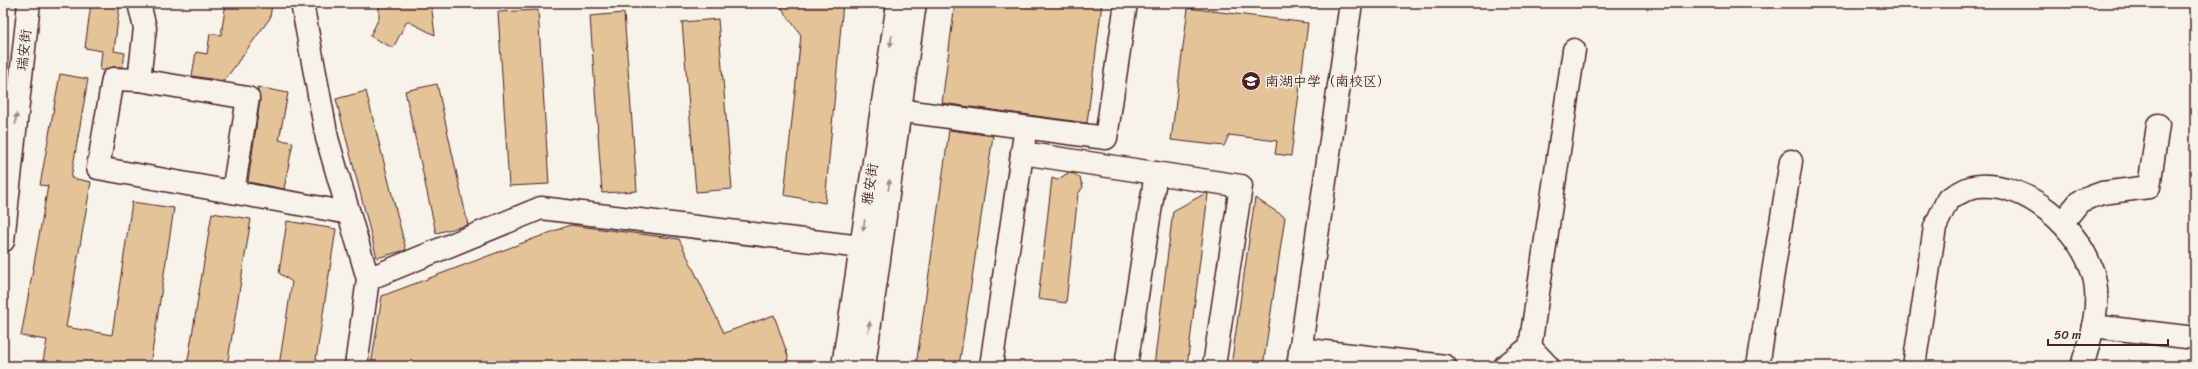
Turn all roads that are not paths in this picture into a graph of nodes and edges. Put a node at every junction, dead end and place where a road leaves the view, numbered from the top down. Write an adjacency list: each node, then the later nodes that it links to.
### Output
1 (29, 3): 19 (street, 瑞安街, one-way to 1)
2 (138, 3): 9 (street)
3 (302, 3): 17 (street)
4 (898, 3): 10 (street, 雅安街, one-way to 10)
5 (915, 3): 10 (street, 雅安街)
6 (1126, 3): 12 (street)
7 (1351, 3): 25 (street)
8 (1574, 50): 24 (street)
9 (139, 80): 16 (street); 16 (street)
10 (890, 109): 12 (street); 20 (street, 雅安街, one-way to 20); 28 (street, 雅安街, one-way to 10)
11 (2158, 125): 18 (street)
12 (1026, 127): 13 (street)
13 (1022, 153): 15 (street); 29 (street)
14 (1791, 161): 35 (street)
15 (1156, 173): 30 (street); 31 (street)
16 (233, 192): 17 (street)
17 (349, 213): 21 (street)
18 (2062, 223): 22 (street); 36 (street)
19 (3, 241)
20 (861, 247): 21 (street); 27 (street, 雅安街)
21 (368, 279): 26 (street)
22 (2093, 326): 23 (street); 37 (street)
23 (2195, 338)
24 (1530, 347): 33 (street); 34 (street)
25 (1299, 357): 32 (street)
26 (356, 366)
27 (843, 366)
28 (864, 366)
29 (991, 366)
30 (1126, 366)
31 (1214, 366)
32 (1445, 366)
33 (1505, 366)
34 (1548, 366)
35 (1758, 366)
36 (1914, 366)
37 (2082, 366)

